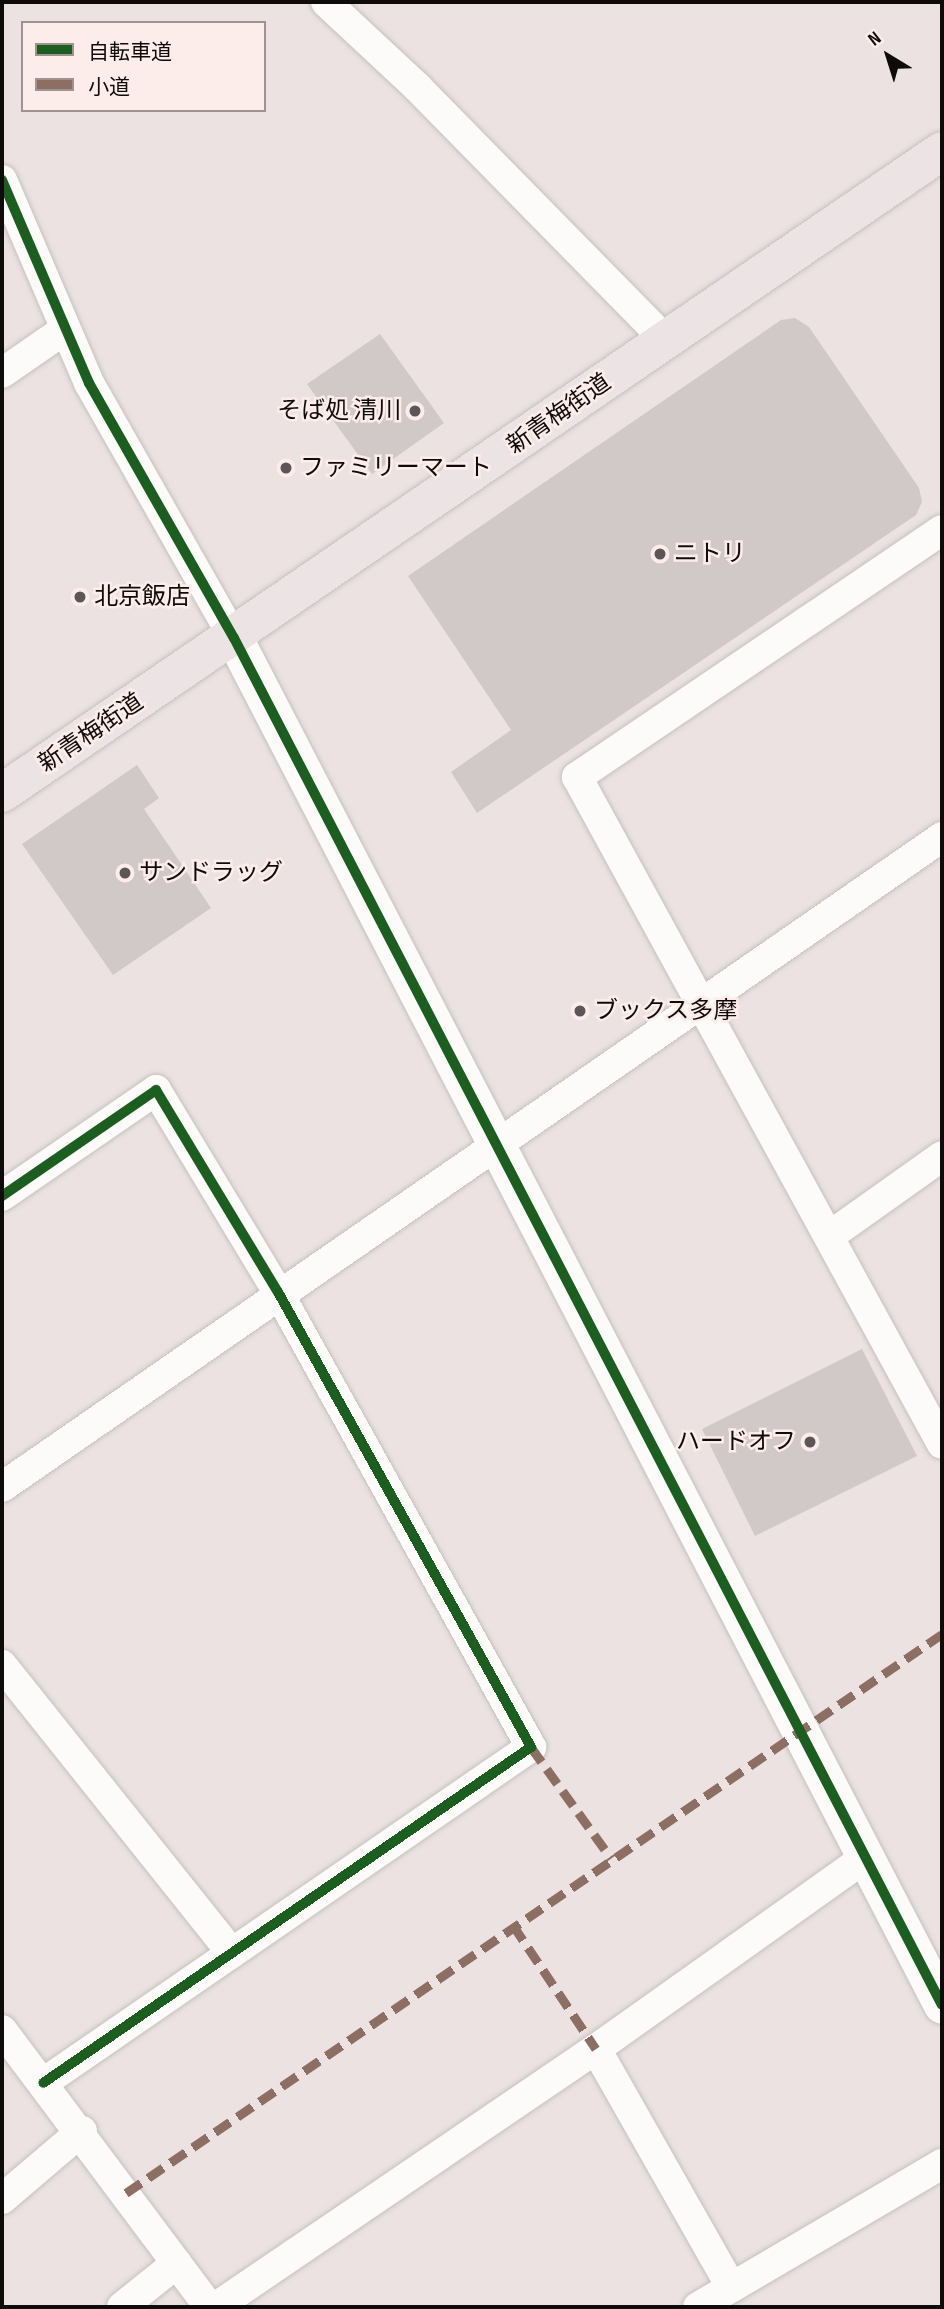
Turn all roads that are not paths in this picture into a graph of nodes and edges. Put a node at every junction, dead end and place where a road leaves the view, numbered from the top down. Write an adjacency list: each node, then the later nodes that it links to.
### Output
1 (326, 2): 5 (street)
2 (942, 151): 5 (main road, 新青梅街道)
3 (2, 180): 4 (street)
4 (64, 330): 6 (street); 8 (street)
5 (666, 340): 8 (main road, 新青梅街道)
6 (2, 373)
7 (942, 530): 11 (street)
8 (234, 638): 9 (main road, 新青梅街道); 12 (street)
9 (2, 793)
10 (942, 837): 11 (street)
11 (702, 1002): 12 (street); 15 (street)
12 (497, 1143): 16 (street); 20 (street)
13 (942, 1156): 15 (street)
14 (2, 1196): 16 (street)
15 (831, 1236): 17 (street)
16 (278, 1292): 18 (street); 21 (street)
17 (942, 1444)
18 (2, 1487)
19 (2, 1665): 21 (street)
20 (865, 1858): 22 (street); 24 (street)
21 (231, 1952): 25 (street)
22 (942, 2005)
23 (2, 2030): 25 (street)
24 (596, 2049): 30 (street); 33 (street)
25 (43, 2083): 26 (street)
26 (82, 2131): 28 (street); 29 (street)
27 (942, 2164): 30 (street)
28 (2, 2199)
29 (177, 2263): 31 (street); 32 (street)
30 (731, 2287): 34 (street)
31 (122, 2307)
32 (209, 2307)
33 (216, 2307)
34 (698, 2307)

